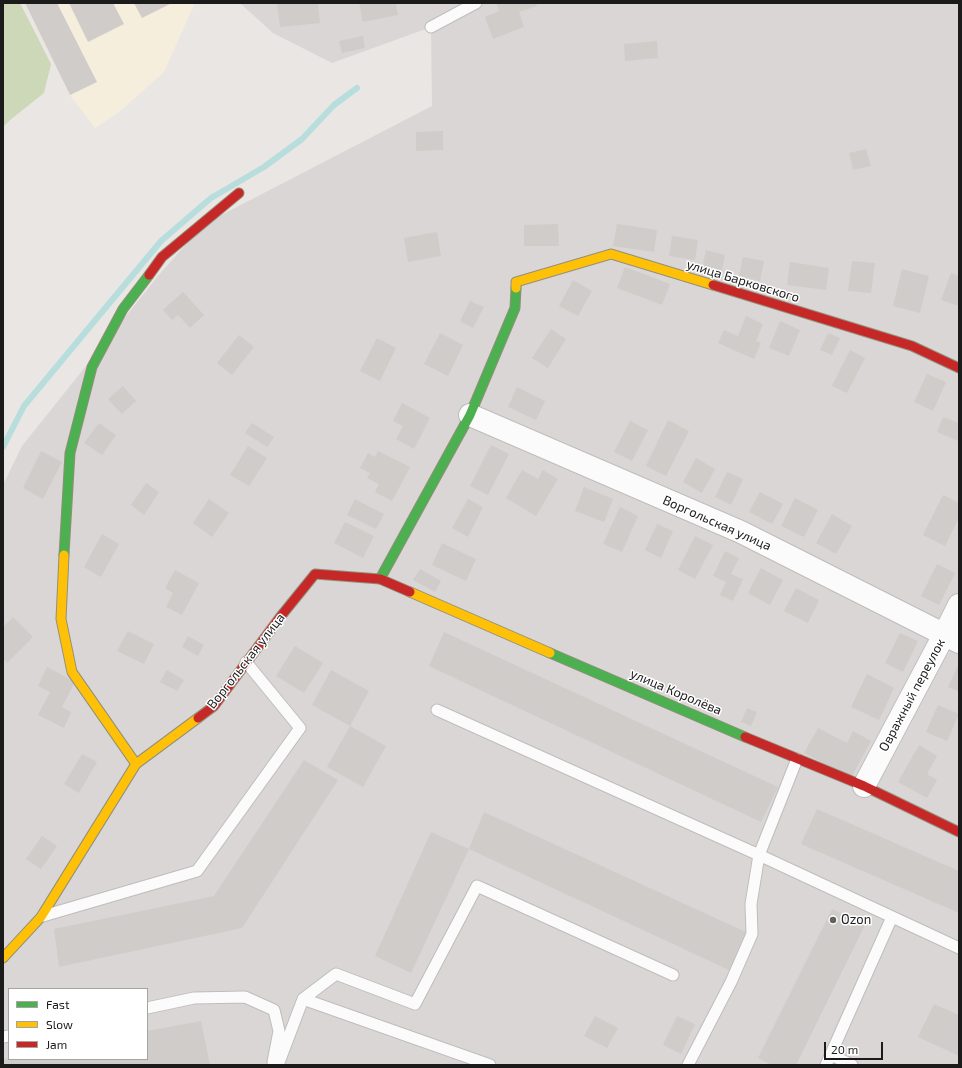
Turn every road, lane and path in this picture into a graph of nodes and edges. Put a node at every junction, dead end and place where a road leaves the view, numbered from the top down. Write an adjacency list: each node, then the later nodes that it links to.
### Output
1 (476, 3): 2 (lane)
2 (432, 27)
3 (239, 193): 12 (street)
4 (959, 368): 5 (street, улица Барковского)
5 (470, 415): 6 (street); 8 (street, Воргольская улица)
6 (380, 579): 9 (street, Воргольская улица); 11 (street, улица Королёва)
7 (959, 605): 8 (street, Овражный переулок)
8 (952, 638): 13 (street, Овражный переулок)
9 (246, 662): 12 (street, Воргольская улица); 16 (lane)
10 (437, 710): 15 (lane)
11 (797, 758): 13 (street, улица Королёва); 15 (lane)
12 (136, 764): 16 (street, Воргольская улица)
13 (864, 786): 14 (street, улица Королёва)
14 (959, 832)
15 (759, 855): 17 (lane); 27 (lane)
16 (41, 917): 19 (street, Воргольская улица)
17 (892, 917): 18 (lane); 23 (lane)
18 (959, 948)
19 (3, 958)
20 (673, 975): 21 (lane)
21 (303, 999): 25 (lane); 26 (lane)
22 (148, 1008): 24 (lane)
23 (831, 1055): 28 (lane); 29 (lane)
24 (272, 1065)
25 (278, 1065)
26 (490, 1065)
27 (688, 1065)
28 (826, 1065)
29 (852, 1065)

